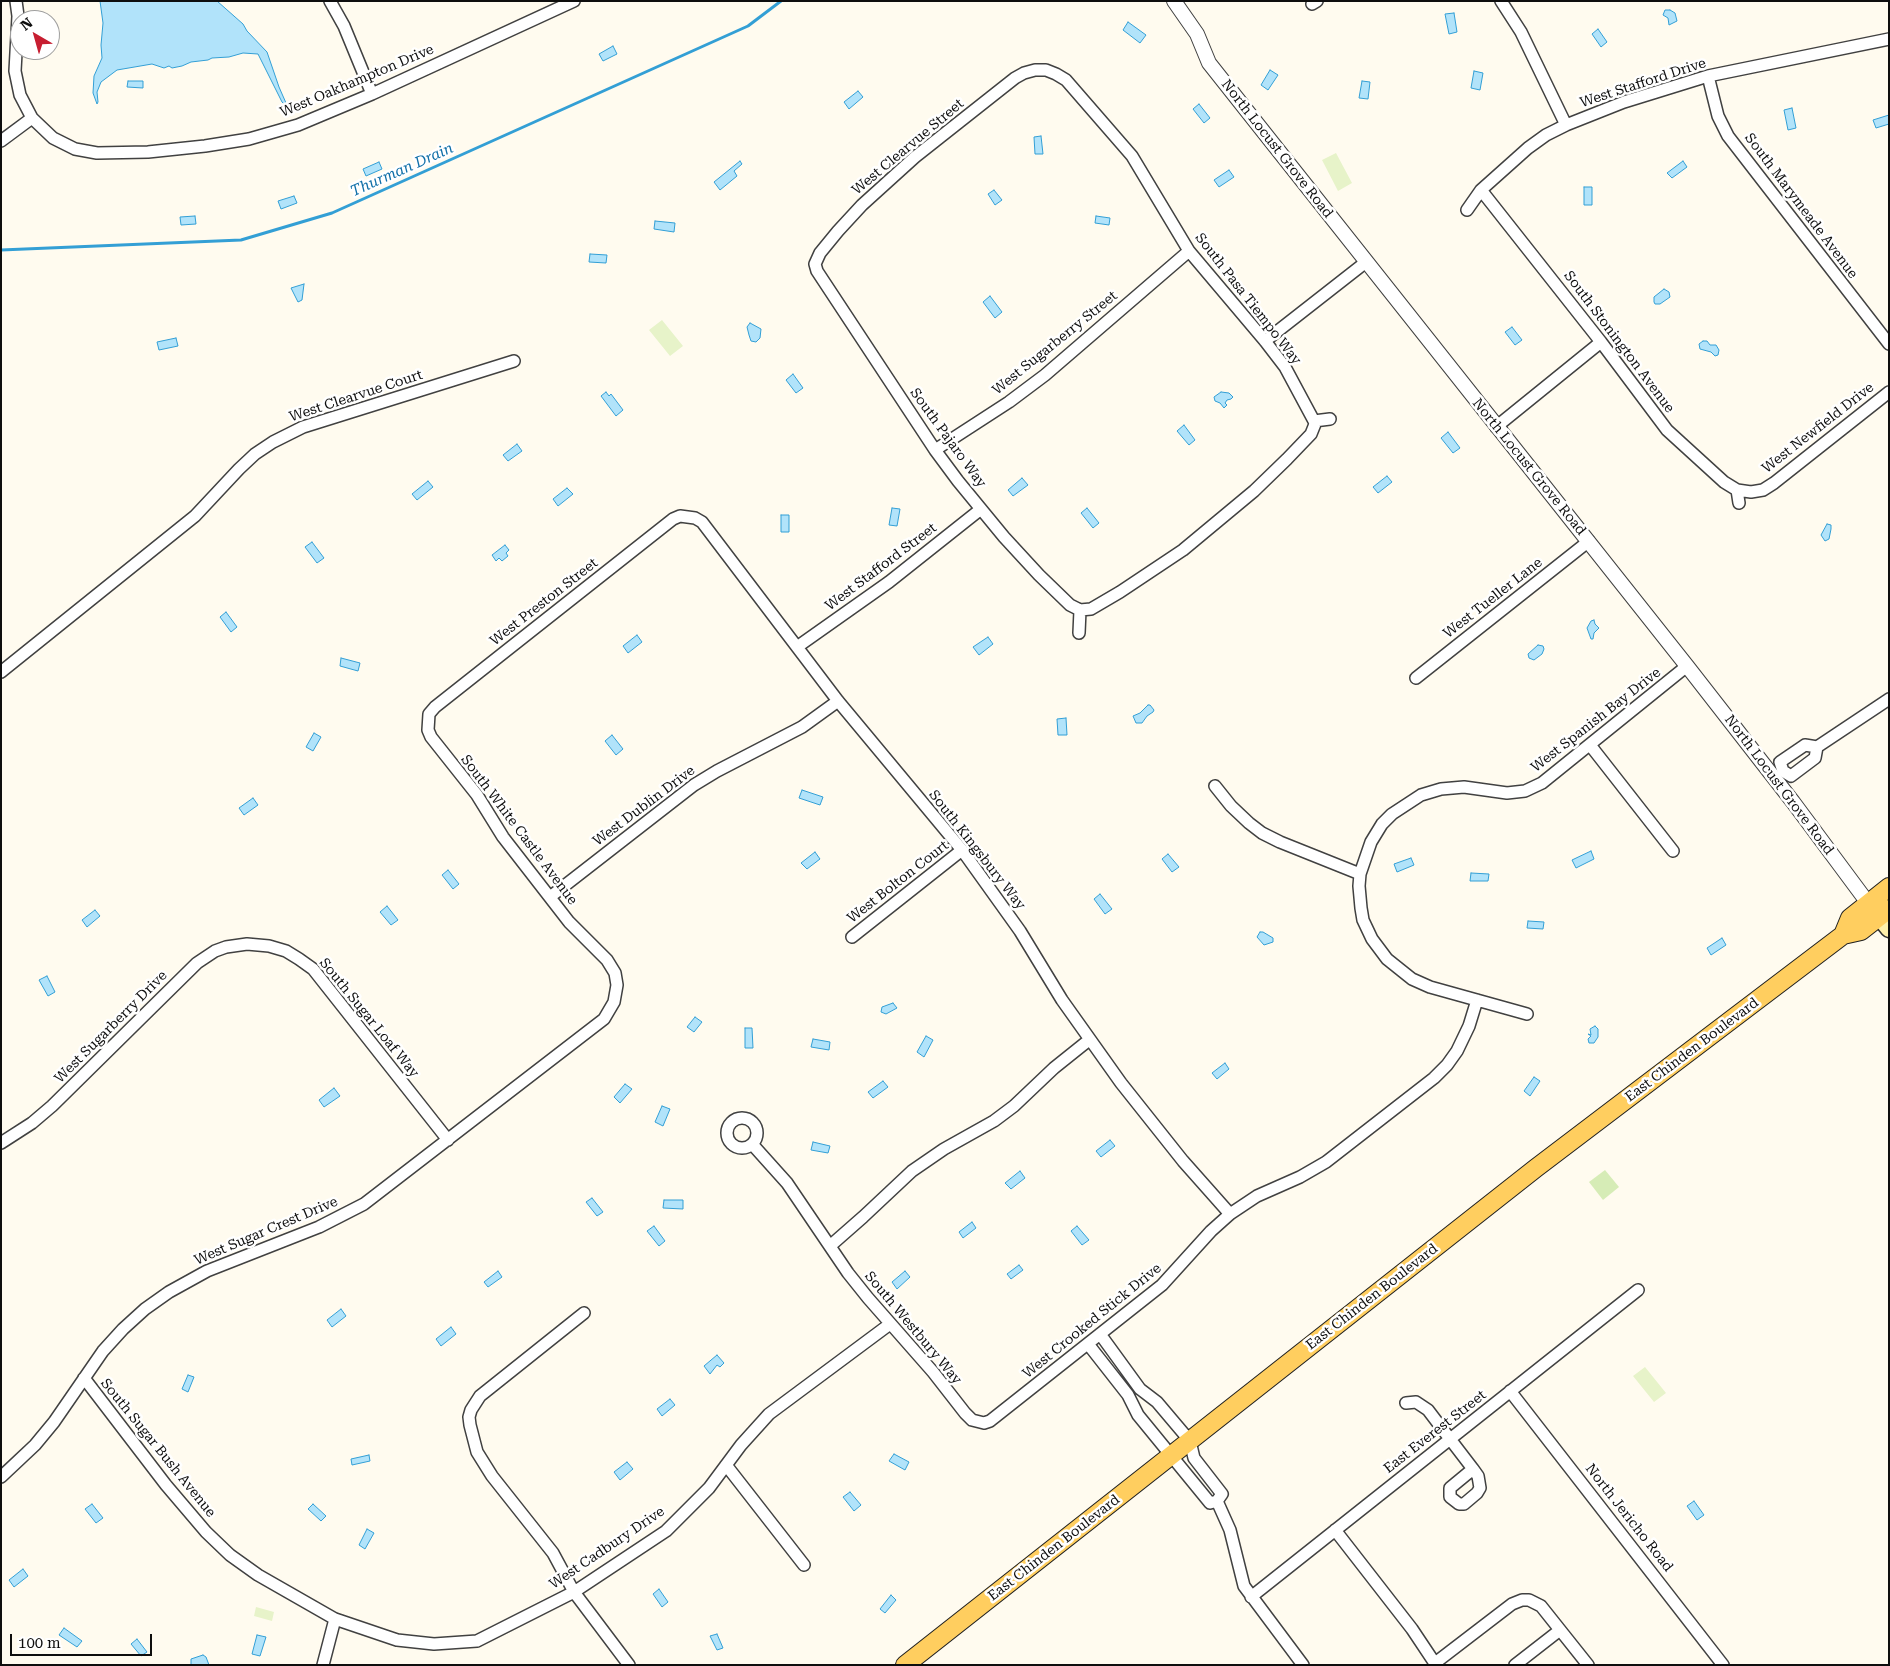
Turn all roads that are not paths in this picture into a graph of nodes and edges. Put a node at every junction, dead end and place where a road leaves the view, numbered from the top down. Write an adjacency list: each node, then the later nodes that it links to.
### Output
1 (16, 1): 10 (street, West Oakhampton Drive)
2 (330, 1): 9 (street)
3 (574, 1): 9 (street, West Oakhampton Drive)
4 (1174, 1): 16 (street, North Locust Grove Road)
5 (1501, 1): 11 (street)
6 (1889, 39): 8 (street, West Stafford Drive)
7 (1035, 70): 15 (street, South Pasa Tiempo Way); 17 (street, West Clearvue Street)
8 (1708, 76): 11 (street, West Stafford Drive); 20 (street, South Marymeade Avenue)
9 (372, 94): 10 (street, West Oakhampton Drive)
10 (32, 118): 12 (street)
11 (1566, 125): 13 (street, West Stafford Drive)
12 (1, 141)
13 (1481, 190): 14 (street, West Stafford Drive); 19 (street, South Stonington Avenue)
14 (1467, 210)
15 (1189, 251): 18 (street, South Pasa Tiempo Way); 26 (street, West Sugarberry Street)
16 (1366, 262): 18 (street); 25 (street, North Locust Grove Road)
17 (815, 264): 26 (street, South Pajaro Way)
18 (1265, 341): 24 (street, South Pasa Tiempo Way)
19 (1601, 342): 25 (street); 27 (street, South Stonington Avenue)
20 (1889, 344)
21 (514, 361): 36 (street, West Clearvue Court)
22 (1889, 392): 27 (street, West Newfield Drive)
23 (1330, 419): 24 (street)
24 (1314, 421): 32 (street)
25 (1496, 426): 31 (street, North Locust Grove Road)
26 (935, 450): 29 (street, South Pajaro Way)
27 (1738, 490): 28 (street)
28 (1739, 503)
29 (981, 509): 32 (street, South Pajaro Way); 34 (street, West Stafford Street)
30 (687, 517): 34 (street, South Kingsbury Way); 40 (street, West Preston Street)
31 (1589, 541): 35 (street, North Locust Grove Road); 37 (street, West Tueller Lane)
32 (1080, 610): 33 (street)
33 (1079, 633)
34 (798, 647): 39 (street, South Kingsbury Way)
35 (1687, 666): 41 (street, West Spanish Bay Drive); 43 (street, North Locust Grove Road)
36 (1, 672)
37 (1416, 678)
38 (1889, 699): 42 (street)
39 (838, 701): 45 (street, South Kingsbury Way); 49 (street, West Dublin Drive)
40 (429, 723): 49 (street, South White Castle Avenue)
41 (1590, 745): 46 (street); 47 (street, West Spanish Bay Drive)
42 (1817, 747): 43 (street); 43 (street)
43 (1779, 774): 50 (street, North Locust Grove Road)
44 (1215, 786): 47 (street)
45 (962, 850): 51 (street, West Bolton Court); 56 (street, South Kingsbury Way)
46 (1673, 851)
47 (1360, 874): 53 (street, West Spanish Bay Drive)
48 (1889, 888): 50 (main road, East Chinden Boulevard)
49 (550, 897): 54 (street, South White Castle Avenue)
50 (1881, 914): 72 (main road, East Chinden Boulevard)
51 (852, 938)
52 (247, 944): 57 (street, South Sugar Loaf Way); 58 (street, West Sugarberry Drive)
53 (1477, 1000): 55 (street, West Spanish Bay Drive); 60 (street, West Crooked Stick Drive)
54 (614, 1002): 57 (street, West Sugar Crest Drive)
55 (1527, 1014)
56 (1090, 1040): 60 (street, South Kingsbury Way); 61 (street)
57 (448, 1140): 67 (street, West Sugar Crest Drive)
58 (1, 1143)
59 (752, 1144): 61 (street, South Westbury Way)
60 (1230, 1214): 65 (street, West Crooked Stick Drive)
61 (830, 1246): 64 (street, South Westbury Way)
62 (1638, 1290): 68 (street, East Everest Street)
63 (584, 1313): 80 (street)
64 (890, 1324): 70 (street, South Westbury Way); 74 (street, West Cadbury Drive)
65 (1100, 1334): 66 (street, West Crooked Stick Drive); 72 (street)
66 (1088, 1344): 70 (street, West Crooked Stick Drive); 73 (street)
67 (84, 1378): 76 (street, West Sugar Crest Drive); 82 (street, South Sugar Bush Avenue)
68 (1510, 1392): 71 (street, East Everest Street); 91 (street, North Jericho Road)
69 (1406, 1403): 71 (street)
70 (980, 1423)
71 (1450, 1439): 75 (street); 78 (street, East Everest Street)
72 (1190, 1441): 73 (main road, East Chinden Boulevard); 77 (street)
73 (1172, 1455): 77 (street); 87 (main road, East Chinden Boulevard)
74 (726, 1465): 79 (street); 80 (street, West Cadbury Drive)
75 (1473, 1469)
76 (1, 1477)
77 (1217, 1501): 81 (street)
78 (1335, 1530): 81 (street, East Everest Street); 84 (street)
79 (804, 1565)
80 (574, 1592): 82 (street, West Cadbury Drive); 86 (street)
81 (1251, 1597): 88 (street)
82 (335, 1619): 85 (street)
83 (1560, 1630): 84 (street); 89 (street); 90 (street)
84 (1436, 1664)
85 (323, 1665)
86 (629, 1665)
87 (905, 1665)
88 (1303, 1665)
89 (1515, 1665)
90 (1588, 1665)
91 (1724, 1665)

